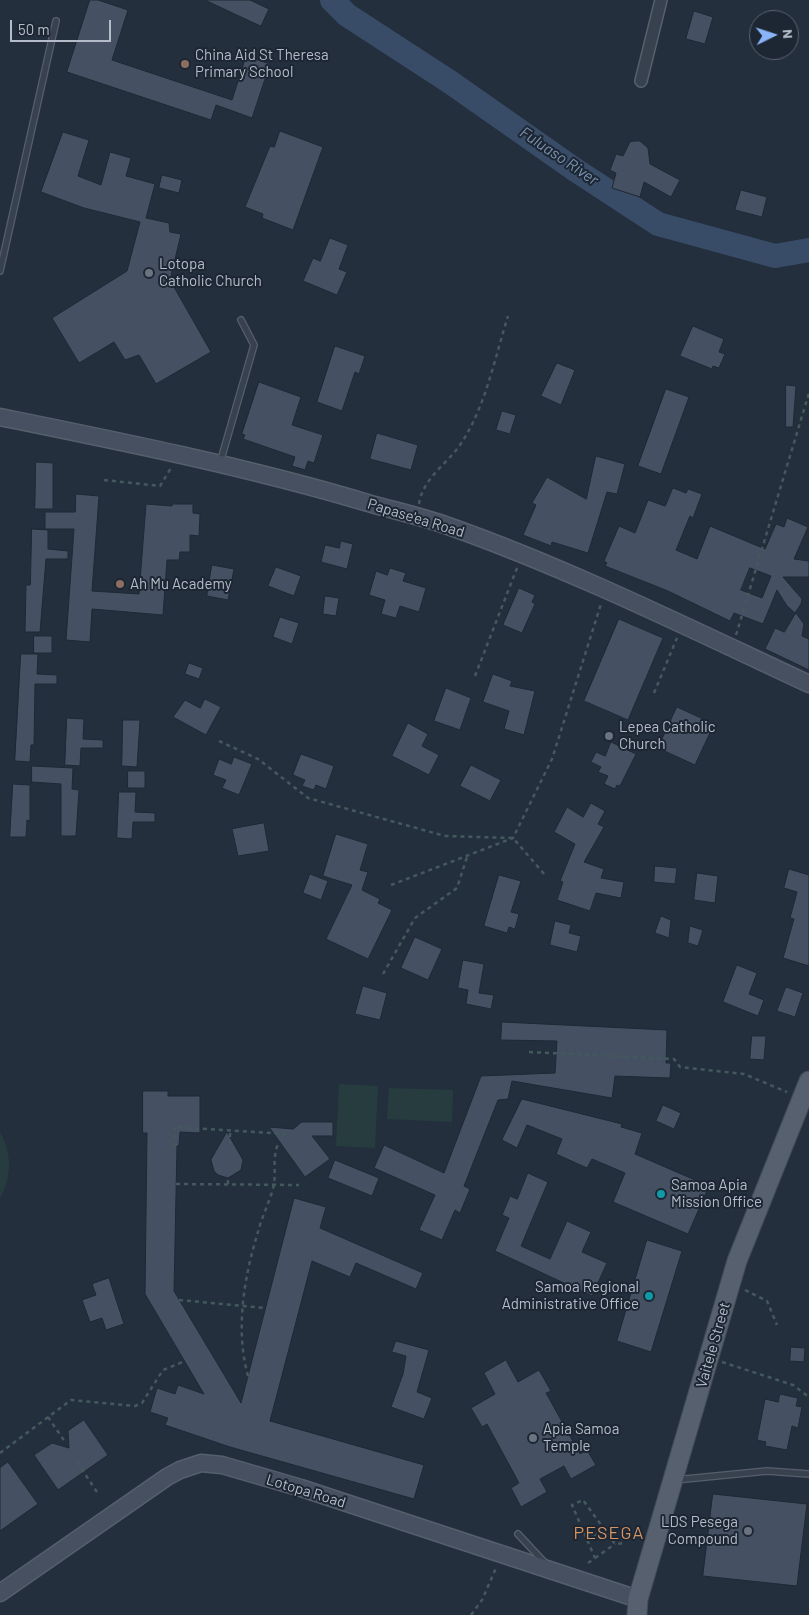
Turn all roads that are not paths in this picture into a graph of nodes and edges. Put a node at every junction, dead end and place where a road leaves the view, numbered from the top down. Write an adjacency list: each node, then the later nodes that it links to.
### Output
1 (661, 0): 3 (street)
2 (56, 21): 4 (lane)
3 (641, 81)
4 (0, 271)
5 (241, 320): 7 (lane)
6 (0, 417): 7 (main road, Papase'ea Road)
7 (219, 465): 8 (main road, Papase'ea Road)
8 (809, 684)
9 (809, 1082): 11 (main road, Vaitele Street)
10 (809, 1474): 11 (lane)
11 (673, 1480): 15 (main road, Vaitele Street)
12 (518, 1534): 13 (lane)
13 (553, 1572): 14 (main road, Lotopa Road); 15 (main road, Lotopa Road)
14 (0, 1594)
15 (638, 1607)

